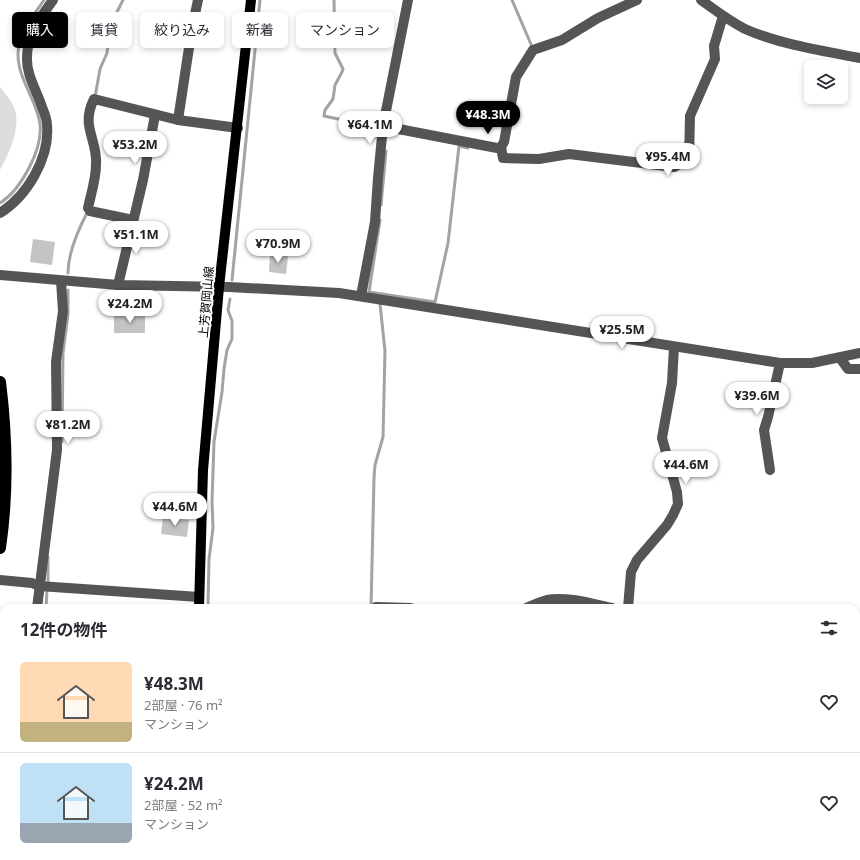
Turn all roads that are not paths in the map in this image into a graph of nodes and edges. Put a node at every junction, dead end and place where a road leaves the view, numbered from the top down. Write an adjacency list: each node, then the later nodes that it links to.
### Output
1 (53, 0): 14 (street)
2 (198, 0): 10 (street)
3 (251, 0): 12 (main road, 上芳賀岡山線)
4 (408, 0): 11 (street)
5 (637, 0): 13 (street)
6 (701, 0): 7 (street)
7 (723, 16): 8 (street); 13 (street)
8 (860, 58)
9 (155, 115): 10 (street); 15 (street); 15 (street)
10 (178, 120): 12 (street)
11 (383, 126): 13 (street); 20 (street)
12 (238, 128): 19 (main road, 上芳賀岡山線)
13 (502, 151)
14 (0, 213)
15 (133, 220): 18 (street)
16 (0, 275): 17 (street)
17 (61, 281): 18 (street); 30 (street)
18 (118, 285): 19 (street)
19 (219, 287): 20 (street); 31 (main road, 上芳賀岡山線)
20 (361, 296): 21 (street)
21 (674, 347): 24 (street); 36 (street)
22 (860, 354): 23 (street)
23 (840, 358): 24 (street); 25 (street)
24 (780, 363): 27 (street)
25 (860, 370)
26 (0, 382): 28 (highway)
27 (770, 470)
28 (0, 548)
29 (0, 580): 30 (street)
30 (39, 586): 31 (street); 32 (street)
31 (199, 597): 33 (main road, 上芳賀岡山線)
32 (37, 604)
33 (199, 604)
34 (536, 604): 35 (street)
35 (593, 604)
36 (628, 604)

